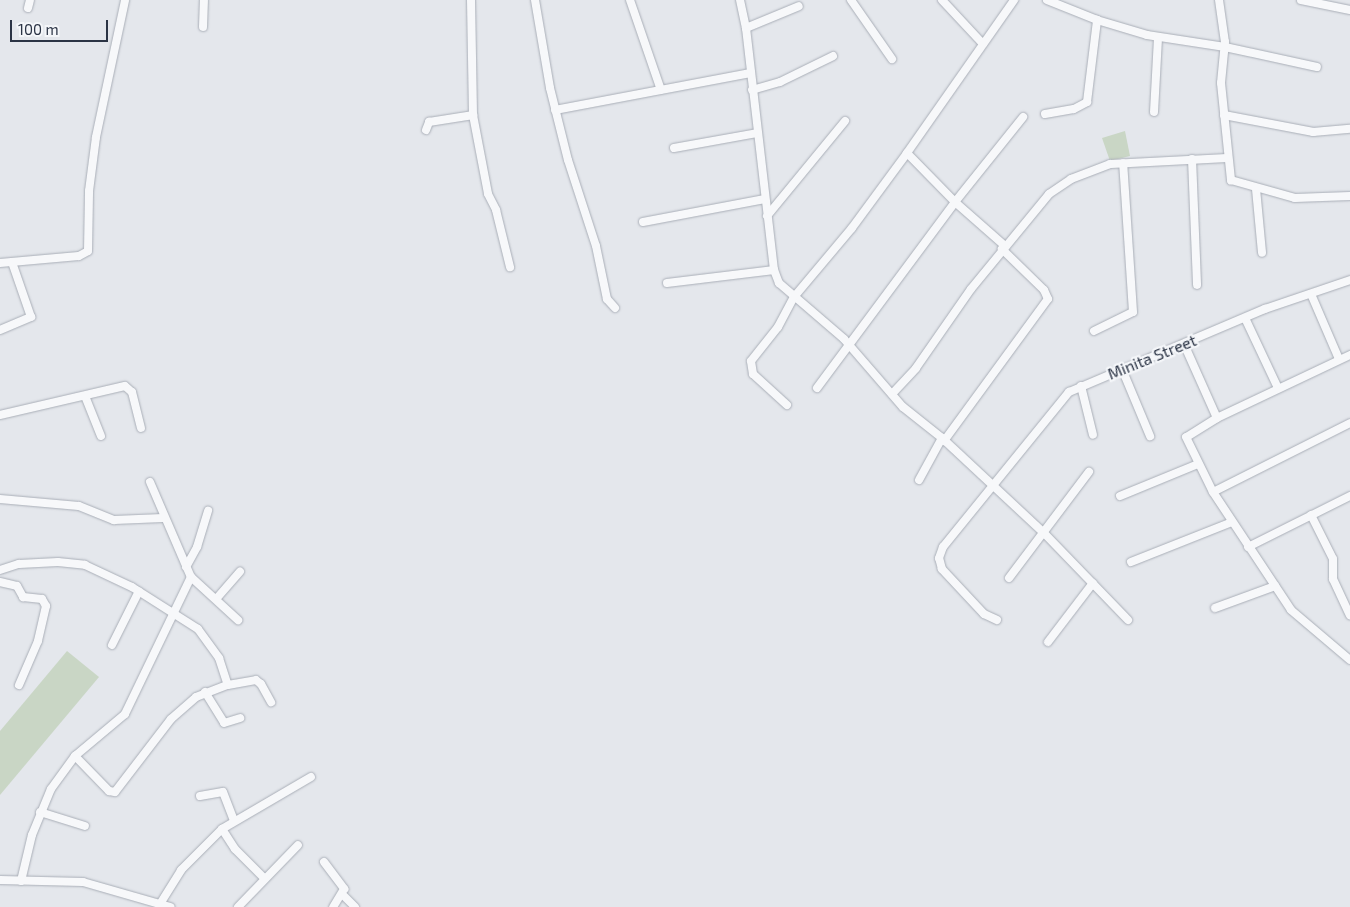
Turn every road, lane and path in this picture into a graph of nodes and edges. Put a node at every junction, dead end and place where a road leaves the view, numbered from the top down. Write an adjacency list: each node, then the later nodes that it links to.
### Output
1 (125, 0): 51 (street)
2 (204, 0): 17 (street)
3 (471, 0): 31 (street)
4 (535, 0): 28 (street)
5 (630, 0): 26 (street)
6 (740, 0): 18 (street)
7 (851, 0): 23 (street)
8 (942, 0): 20 (street)
9 (1014, 0): 20 (street)
10 (1047, 0): 16 (street)
11 (1219, 0): 21 (street)
12 (1300, 0): 13 (street)
13 (1314, 1): 15 (street)
14 (798, 6): 18 (street)
15 (1350, 10)
16 (1097, 20): 19 (street); 30 (street)
17 (203, 27)
18 (746, 28): 25 (street)
19 (1158, 38): 21 (street); 29 (street)
20 (983, 44): 39 (street)
21 (1225, 47): 24 (street); 32 (street)
22 (833, 56): 27 (street)
23 (892, 59)
24 (1317, 67)
25 (751, 73): 26 (street); 27 (street)
26 (661, 90): 28 (street)
27 (752, 90): 37 (street)
28 (555, 110): 60 (street)
29 (1154, 112)
30 (1045, 114)
31 (473, 115): 36 (street); 53 (street)
32 (1224, 115): 35 (street); 40 (street)
33 (1023, 117): 46 (street)
34 (845, 122): 47 (street)
35 (1350, 129)
36 (426, 130)
37 (757, 133): 38 (street); 45 (street)
38 (674, 148)
39 (907, 153): 46 (street); 59 (street)
40 (1228, 158): 41 (street); 43 (street)
41 (1192, 159): 42 (street); 57 (street)
42 (1123, 162): 49 (street); 63 (street)
43 (1256, 189): 44 (street); 50 (street)
44 (1350, 197)
45 (765, 199): 47 (street); 48 (street)
46 (955, 202): 49 (street); 65 (street)
47 (767, 216): 54 (street)
48 (643, 222)
49 (1004, 248): 72 (street); 82 (street)
50 (1262, 253)
51 (12, 262): 52 (street); 62 (street)
52 (0, 263)
53 (510, 267)
54 (774, 270): 56 (street); 59 (street)
55 (1350, 280): 58 (street, Minita Street)
56 (667, 283)
57 (1197, 285)
58 (1311, 294): 61 (street, Minita Street); 67 (street)
59 (794, 297): 65 (street); 74 (street)
60 (615, 308)
61 (1245, 318): 64 (street, Minita Street); 71 (street)
62 (0, 330)
63 (1094, 331)
64 (1184, 344): 68 (street, Minita Street); 76 (street)
65 (850, 345): 70 (street); 72 (street)
66 (1350, 355): 67 (street)
67 (1340, 359): 71 (street)
68 (1122, 369): 69 (street, Minita Street); 81 (street)
69 (1081, 386): 79 (street); 87 (street, Minita Street)
70 (817, 388)
71 (1278, 388): 76 (street)
72 (892, 394): 82 (street)
73 (85, 396): 75 (street); 78 (street); 80 (street)
74 (786, 405)
75 (0, 415)
76 (1217, 418): 83 (street)
77 (1350, 423): 88 (street)
78 (141, 428)
79 (1093, 435)
80 (101, 436)
81 (1150, 436)
82 (943, 439): 85 (street); 87 (street)
83 (1198, 464): 88 (street); 89 (street)
84 (1089, 472): 96 (street)
85 (919, 480)
86 (150, 482): 94 (street)
87 (991, 486): 96 (street); 113 (street, Minita Street)
88 (1213, 492): 95 (street)
89 (1120, 496)
90 (1350, 496): 93 (street)
91 (0, 499): 94 (street)
92 (208, 511): 99 (street)
93 (1311, 515): 97 (street); 111 (street)
94 (163, 518): 99 (street)
95 (1232, 522): 97 (street); 98 (street)
96 (1044, 533): 103 (street); 105 (street)
97 (1248, 547): 106 (street)
98 (1131, 562)
99 (186, 567): 102 (street)
100 (0, 570): 107 (street)
101 (240, 572): 108 (street)
102 (191, 577): 108 (street); 110 (street)
103 (1009, 578)
104 (0, 582): 118 (street)
105 (1093, 583): 114 (street); 115 (street)
106 (1275, 586): 109 (street); 117 (street)
107 (139, 591): 110 (street); 116 (street)
108 (217, 598): 112 (street)
109 (1215, 608)
110 (172, 612): 119 (street); 123 (street)
111 (1350, 615)
112 (238, 620)
113 (997, 620)
114 (1128, 620)
115 (1048, 642)
116 (112, 645)
117 (1350, 660)
118 (19, 685)
119 (228, 685): 120 (street); 121 (street)
120 (206, 692): 122 (street); 123 (street)
121 (272, 702)
122 (240, 718)
123 (75, 756): 126 (street)
124 (311, 777): 127 (street)
125 (200, 796): 127 (street)
126 (40, 812): 128 (street); 134 (street)
127 (234, 820): 129 (street)
128 (85, 826)
129 (222, 829): 132 (street); 136 (street)
130 (298, 846): 132 (street)
131 (324, 862): 135 (street)
132 (264, 878): 138 (street)
133 (0, 880): 134 (street)
134 (21, 881): 136 (street)
135 (343, 895): 139 (street); 140 (street)
136 (160, 904): 137 (street)
137 (170, 907)
138 (238, 907)
139 (333, 907)
140 (355, 907)

